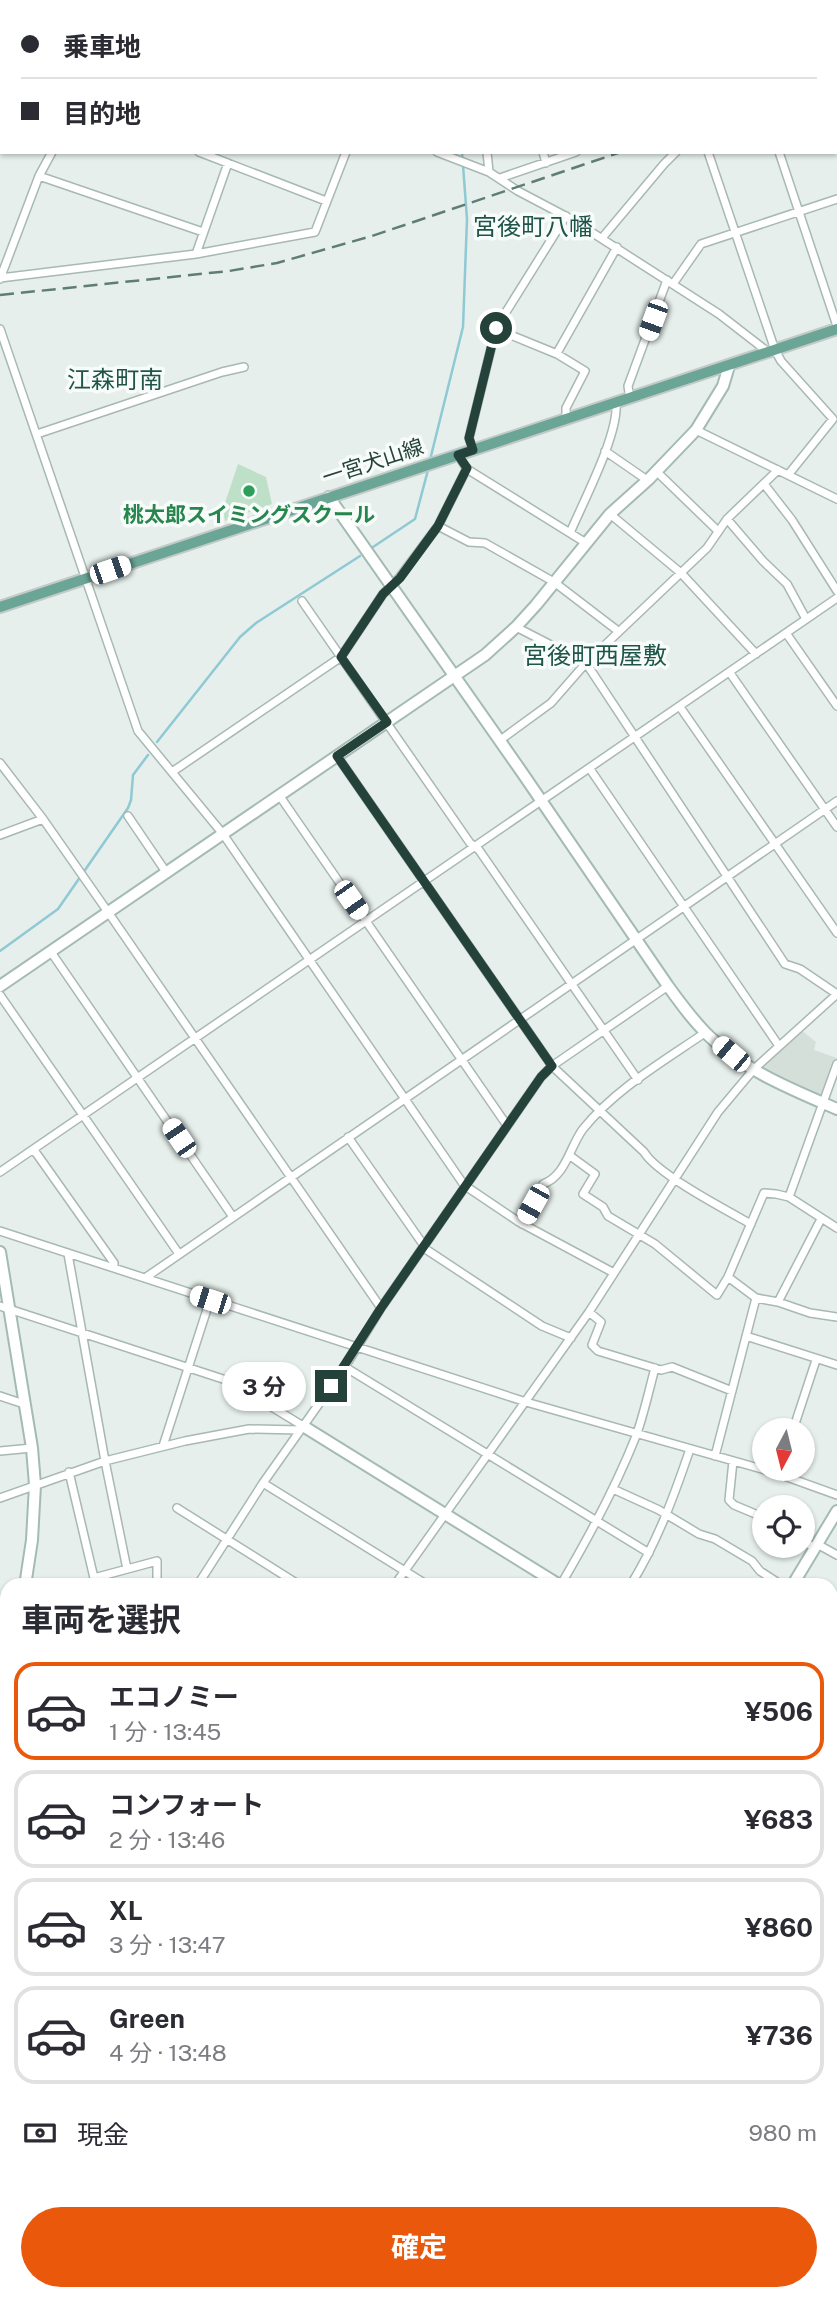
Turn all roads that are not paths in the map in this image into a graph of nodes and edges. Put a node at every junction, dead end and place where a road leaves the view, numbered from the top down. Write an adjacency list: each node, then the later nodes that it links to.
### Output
1 (51, 154): 14 (street)
2 (204, 154): 11 (street)
3 (345, 154): 17 (street)
4 (442, 154): 13 (street)
5 (487, 154): 13 (street)
6 (544, 154): 12 (street)
7 (571, 154): 12 (street)
8 (675, 154): 22 (street)
9 (709, 154): 21 (street)
10 (780, 154): 18 (street)
11 (228, 163): 17 (street); 20 (street)
12 (546, 163): 15 (street)
13 (489, 172): 15 (street)
14 (38, 176): 20 (street); 25 (street)
15 (499, 178): 19 (street)
16 (837, 199): 18 (street)
17 (326, 201): 24 (street)
18 (799, 212): 21 (street); 27 (street)
19 (566, 216): 22 (street); 29 (street)
20 (203, 232): 24 (street)
21 (735, 232): 26 (street); 30 (street)
22 (602, 238): 23 (street)
23 (617, 247): 26 (street); 31 (street)
24 (196, 254): 25 (street)
25 (0, 278)
26 (670, 282): 30 (street); 34 (street)
27 (837, 328): 30 (main road, 一宮犬山線)
28 (0, 329): 39 (street)
29 (496, 329): 31 (street); 40 (street)
30 (772, 351): 32 (main road, 一宮犬山線); 36 (street)
31 (557, 354): 37 (street)
32 (729, 366): 34 (main road, 一宮犬山線); 38 (street)
33 (244, 367): 39 (street)
34 (630, 399): 35 (main road, 一宮犬山線)
35 (616, 403): 37 (main road, 一宮犬山線); 41 (street)
36 (835, 417): 46 (street)
37 (566, 420): 40 (main road, 一宮犬山線)
38 (696, 430): 44 (street); 45 (street)
39 (37, 434): 58 (street)
40 (473, 450): 42 (main road, 一宮犬山線)
41 (605, 451): 47 (street); 55 (street)
42 (458, 455): 43 (street); 49 (main road, 一宮犬山線)
43 (467, 468): 53 (street); 55 (street)
44 (778, 470): 46 (street); 48 (street)
45 (656, 471): 47 (street); 54 (street)
46 (788, 475): 50 (street)
47 (647, 480): 51 (street)
48 (764, 484): 52 (street); 61 (street)
49 (329, 497): 58 (main road, 一宮犬山線); 60 (street)
50 (837, 499)
51 (610, 514): 56 (street); 57 (street)
52 (727, 519): 54 (street); 65 (street)
53 (438, 526): 59 (street); 60 (street)
54 (718, 531): 57 (street)
55 (570, 533): 56 (street)
56 (586, 543): 59 (street)
57 (681, 573): 67 (street); 69 (street)
58 (85, 579): 64 (main road, 一宮犬山線); 82 (street)
59 (554, 582): 66 (street); 67 (street)
60 (390, 586): 70 (street); 73 (street)
61 (837, 591)
62 (837, 598): 65 (street)
63 (302, 601): 70 (street)
64 (0, 607)
65 (806, 619): 68 (street)
66 (516, 627): 71 (street); 73 (street)
67 (618, 631): 71 (street)
68 (786, 633): 69 (street); 74 (street)
69 (756, 654): 72 (street)
70 (341, 657): 76 (street); 82 (street)
71 (586, 663): 77 (street); 78 (street)
72 (730, 673): 75 (street); 86 (street)
73 (453, 677): 76 (street); 78 (street)
74 (837, 706)
75 (680, 707): 77 (street); 92 (street)
76 (387, 722): 79 (street); 93 (street)
77 (636, 737): 81 (street); 95 (street)
78 (499, 741): 85 (street)
79 (337, 756): 83 (street); 96 (street)
80 (0, 763): 88 (street)
81 (590, 769): 85 (street); 97 (street)
82 (172, 772): 90 (street)
83 (279, 795): 90 (street); 99 (street)
84 (837, 801): 86 (street)
85 (541, 802): 93 (street); 101 (street)
86 (825, 810): 89 (street); 92 (street)
87 (128, 816): 94 (street)
88 (43, 819): 91 (street); 98 (street)
89 (837, 827)
90 (223, 834): 94 (street); 103 (street)
91 (0, 835)
92 (775, 843): 95 (street); 100 (street)
93 (475, 848): 96 (street); 104 (street)
94 (166, 872): 98 (street)
95 (727, 877): 97 (street); 107 (street)
96 (425, 882): 99 (street); 109 (street)
97 (683, 905): 101 (street); 113 (street)
98 (108, 912): 102 (street); 112 (street)
99 (366, 920): 103 (street); 114 (street)
100 (837, 933)
101 (635, 939): 104 (street); 106 (street)
102 (51, 952): 105 (street); 118 (street)
103 (309, 961): 112 (street); 120 (street)
104 (572, 983): 109 (street); 110 (street)
105 (0, 986)
106 (668, 986): 110 (street); 111 (street)
107 (837, 994): 113 (street)
108 (0, 995): 124 (street)
109 (521, 1019): 114 (street); 116 (street)
110 (604, 1031): 116 (street); 119 (street)
111 (706, 1032): 117 (street); 119 (street)
112 (195, 1039): 118 (street); 130 (street)
113 (779, 1046): 117 (street)
114 (462, 1059): 120 (street); 125 (street)
115 (837, 1064): 121 (street)
116 (552, 1066): 123 (street); 125 (street)
117 (754, 1069): 121 (street); 131 (street)
118 (138, 1078): 124 (street); 134 (street)
119 (638, 1080): 123 (street)
120 (405, 1098): 126 (street); 132 (street)
121 (823, 1103): 122 (street); 133 (street)
122 (837, 1109)
123 (599, 1111): 128 (street); 131 (street)
124 (82, 1116): 127 (street); 144 (street)
125 (506, 1124): 132 (street)
126 (348, 1137): 130 (street); 141 (street)
127 (34, 1150): 129 (street); 145 (street)
128 (569, 1154): 136 (street); 140 (street)
129 (0, 1172)
130 (290, 1177): 134 (street); 153 (street)
131 (675, 1179): 137 (street); 140 (street)
132 (464, 1185): 136 (street); 141 (street)
133 (789, 1198): 135 (street); 137 (street)
134 (233, 1217): 144 (street)
135 (821, 1219): 138 (street); 151 (street)
136 (522, 1224): 146 (street)
137 (751, 1224): 147 (street)
138 (837, 1228)
139 (0, 1231): 143 (street)
140 (640, 1233): 146 (street); 147 (street)
141 (423, 1245): 153 (street); 158 (street)
142 (0, 1252): 152 (street)
143 (68, 1254): 145 (street); 156 (street)
144 (179, 1254): 148 (street)
145 (114, 1268): 148 (street)
146 (614, 1273): 154 (street)
147 (728, 1277): 149 (street)
148 (145, 1278): 150 (street)
149 (756, 1298): 151 (street); 157 (street)
150 (210, 1300): 159 (street); 163 (street)
151 (778, 1302): 155 (street)
152 (4, 1307): 156 (street); 168 (street)
153 (381, 1308): 159 (street)
154 (589, 1312): 158 (street); 164 (street)
155 (837, 1317)
156 (83, 1333): 163 (street); 178 (street)
157 (746, 1336): 160 (street); 165 (street)
158 (571, 1338): 167 (street)
159 (357, 1347): 162 (street); 167 (street)
160 (816, 1360): 161 (street); 169 (street)
161 (837, 1366)
162 (345, 1367): 170 (street); 176 (street)
163 (189, 1368): 170 (street); 172 (street)
164 (655, 1368): 165 (street); 171 (street)
165 (732, 1391): 177 (street)
166 (0, 1396): 168 (street)
167 (526, 1402): 171 (street); 176 (street)
168 (24, 1404): 173 (street)
169 (797, 1418)
170 (302, 1428): 172 (street); 183 (street); 191 (street)
171 (637, 1434): 174 (street); 185 (street)
172 (163, 1447): 178 (street)
173 (32, 1448): 175 (street); 184 (street)
174 (690, 1449): 177 (street); 192 (street)
175 (0, 1451)
176 (486, 1454): 191 (street); 193 (street)
177 (715, 1456): 179 (street)
178 (105, 1461): 181 (street); 198 (street)
179 (733, 1461): 180 (street); 190 (street)
180 (752, 1465)
181 (69, 1472): 184 (street); 198 (street)
182 (803, 1481): 186 (street)
183 (263, 1483): 194 (street); 199 (street)
184 (35, 1485): 187 (street); 200 (street)
185 (613, 1489): 192 (street); 193 (street)
186 (837, 1495)
187 (0, 1498)
188 (177, 1508): 194 (street)
189 (837, 1511): 195 (street)
190 (752, 1513)
191 (447, 1514): 199 (street); 206 (street)
192 (667, 1515): 196 (street); 209 (street)
193 (598, 1523): 196 (street); 207 (street)
194 (226, 1540): 202 (street); 203 (street)
195 (816, 1546): 197 (street); 210 (street)
196 (649, 1553): 208 (street)
197 (837, 1555)
198 (127, 1569): 201 (street)
199 (404, 1570): 204 (street); 205 (street)
200 (26, 1578)
201 (158, 1578)
202 (202, 1578)
203 (288, 1578)
204 (399, 1578)
205 (416, 1578)
206 (549, 1578)
207 (564, 1578)
208 (635, 1578)
209 (771, 1578)
210 (797, 1578)

